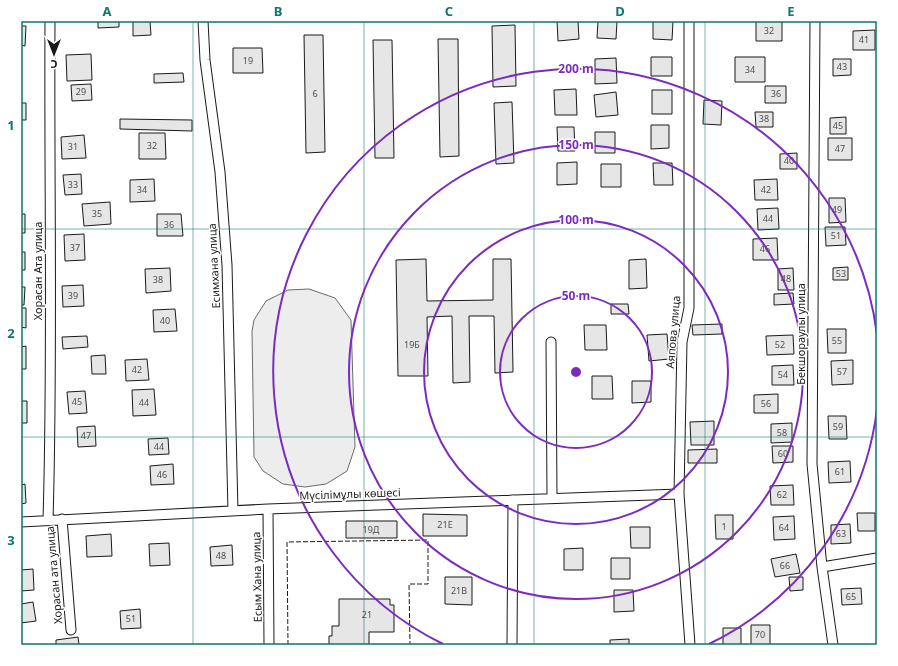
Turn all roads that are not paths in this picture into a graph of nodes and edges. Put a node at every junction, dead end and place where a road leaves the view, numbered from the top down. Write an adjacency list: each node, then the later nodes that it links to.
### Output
1 (50, 21): 12 (street, Хорасан Ата улица)
2 (203, 21): 10 (street, Есимхана улица)
3 (689, 21): 6 (street, Аяпова улица)
4 (814, 21): 15 (street, Бекшораулы улица)
5 (551, 342): 7 (street)
6 (679, 494): 7 (street, Мүсілімұлы көшесі); 19 (street, Аяпова улица)
7 (552, 498): 8 (street, Мүсілімұлы көшесі)
8 (513, 500): 9 (street, Мүсілімұлы көшесі); 18 (street)
9 (268, 509): 10 (street, Мүсілімұлы көшесі); 17 (street, Есым Хана улица)
10 (233, 511): 11 (street, Мүсілімұлы көшесі)
11 (62, 519): 12 (street, Мүсілімұлы көшесі); 16 (street, Хорасан ата улица)
12 (48, 520): 13 (street, Мүсілімұлы көшесі)
13 (21, 522)
14 (877, 558): 15 (street)
15 (822, 567): 20 (street, Бекшораулы улица)
16 (71, 630)
17 (269, 645)
18 (512, 645)
19 (690, 645)
20 (833, 645)

